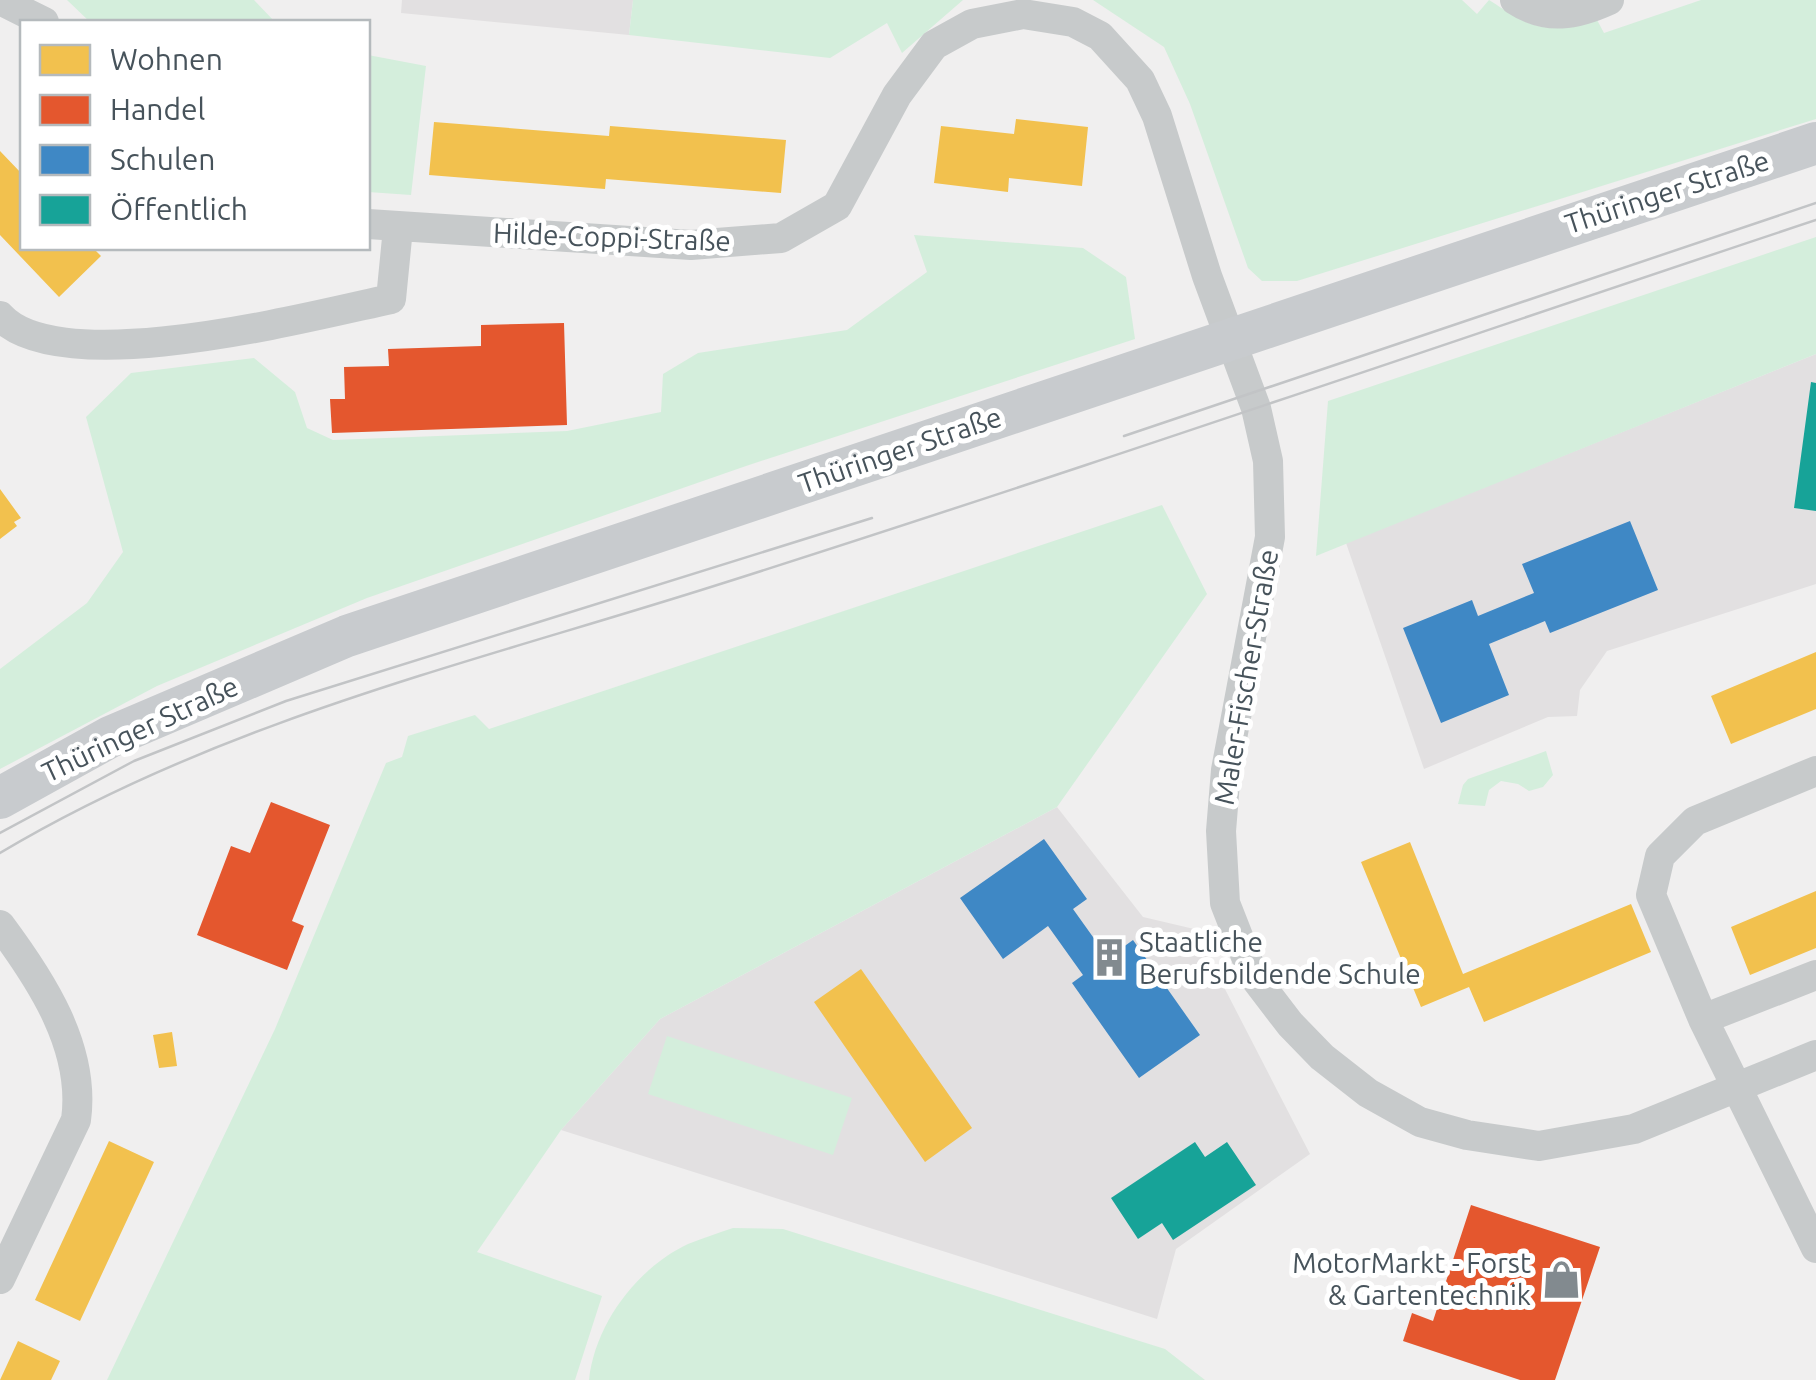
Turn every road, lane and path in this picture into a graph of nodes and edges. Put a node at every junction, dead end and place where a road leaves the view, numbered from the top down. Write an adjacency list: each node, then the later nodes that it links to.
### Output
1 (0, 0): 4 (street)
2 (1515, 0): 3 (street)
3 (1610, 0)
4 (40, 20)
5 (1816, 143): 8 (main road, Thüringer Straße)
6 (383, 226): 7 (street, Hilde-Coppi-Straße); 8 (street, Hilde-Coppi-Straße)
7 (0, 316)
8 (1232, 339): 10 (main road, Thüringer Straße); 15 (street, Maler-Fischer-Straße)
9 (1816, 771): 13 (street)
10 (0, 798)
11 (0, 925): 17 (street)
12 (1816, 975): 13 (street)
13 (1703, 1019): 15 (street)
14 (1816, 1055): 15 (street, Maler-Fischer-Straße)
15 (1736, 1088): 16 (street)
16 (1816, 1248)
17 (0, 1279)

